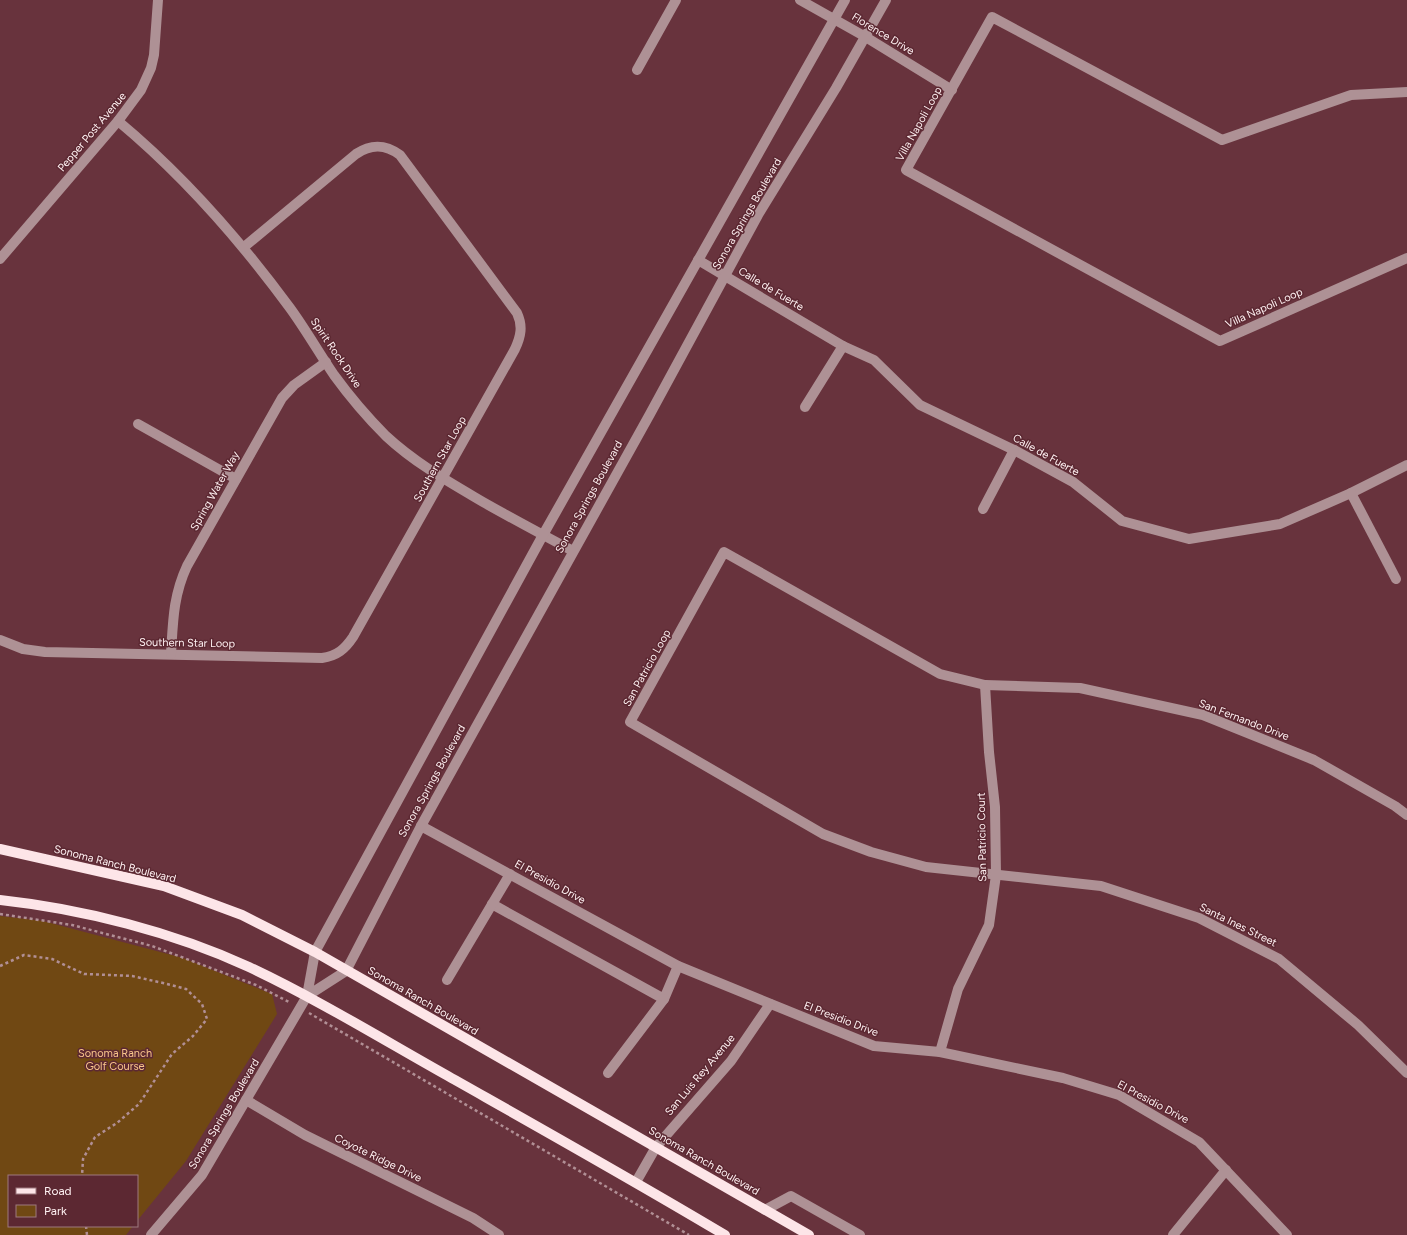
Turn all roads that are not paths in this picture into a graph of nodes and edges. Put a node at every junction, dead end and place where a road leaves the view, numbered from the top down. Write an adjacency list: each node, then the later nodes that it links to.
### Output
1 (158, 0): 11 (street, Pepper Post Avenue)
2 (676, 0): 8 (street)
3 (800, 0): 6 (street, Florence Drive)
4 (845, 0): 6 (street, Sonora Springs Boulevard)
5 (886, 0): 7 (street, Sonora Springs Boulevard)
6 (834, 19): 7 (street, Florence Drive); 15 (street, Sonora Springs Boulevard)
7 (864, 36): 9 (street, Florence Drive); 16 (street, Sonora Springs Boulevard)
8 (637, 70)
9 (952, 90): 10 (street, Villa Napoli Loop); 13 (street, Villa Napoli Loop)
10 (1407, 92)
11 (118, 121): 12 (street, Spirit Rock Drive); 14 (street, Pepper Post Avenue)
12 (244, 247): 18 (street, Spirit Rock Drive); 24 (street, Southern Star Loop)
13 (1407, 258)
14 (0, 259)
15 (698, 260): 16 (street, Calle de Fuerte); 27 (street, Sonora Springs Boulevard)
16 (724, 276): 17 (street, Calle de Fuerte); 28 (street, Sonora Springs Boulevard)
17 (843, 346): 19 (street); 21 (street, Calle de Fuerte)
18 (326, 362): 23 (street, Spring Water Way); 24 (street, Spirit Rock Drive)
19 (805, 407)
20 (138, 424): 23 (street)
21 (1014, 450): 25 (street, Calle de Fuerte); 26 (street)
22 (1407, 465): 25 (street, Calle de Fuerte)
23 (236, 479): 31 (street, Spring Water Way)
24 (443, 479): 27 (street, Spirit Rock Drive); 31 (street, Southern Star Loop)
25 (1351, 493): 29 (street)
26 (983, 509)
27 (543, 535): 28 (street, Spirit Rock Drive); 40 (street, Sonora Springs Boulevard)
28 (573, 551): 34 (street, Sonora Springs Boulevard)
29 (1396, 579)
30 (0, 640): 31 (street, Southern Star Loop)
31 (172, 654)
32 (985, 685): 33 (street, San Fernando Drive); 37 (street, San Patricio Court); 37 (street, San Patricio Loop)
33 (1407, 815)
34 (421, 826): 36 (street, El Presidio Drive); 42 (street, Sonora Springs Boulevard)
35 (0, 849): 40 (main road, Sonoma Ranch Boulevard)
36 (510, 874): 39 (street); 41 (street, El Presidio Drive)
37 (996, 876): 47 (street, San Patricio Court); 49 (street, Santa Ines Street)
38 (0, 900): 44 (main road)
39 (492, 904): 43 (street); 45 (street)
40 (315, 952): 42 (main road, Sonoma Ranch Boulevard); 44 (street, Sonora Springs Boulevard)
41 (678, 966): 45 (street); 46 (street, El Presidio Drive)
42 (346, 970): 44 (street, Sonora Springs Boulevard); 51 (main road, Sonoma Ranch Boulevard)
43 (447, 980)
44 (306, 996): 50 (street, Sonora Springs Boulevard); 53 (main road)
45 (664, 999): 48 (street)
46 (770, 1004): 47 (street, El Presidio Drive); 51 (street, San Luis Rey Avenue)
47 (940, 1052): 52 (street, El Presidio Drive)
48 (608, 1072)
49 (1407, 1073)
50 (246, 1100): 55 (street, Sonora Springs Boulevard); 56 (street, Coyote Ridge Drive)
51 (656, 1147): 53 (street, San Luis Rey Avenue); 54 (main road, Sonoma Ranch Boulevard)
52 (1226, 1170): 60 (street); 61 (street, El Presidio Drive)
53 (636, 1182): 57 (main road)
54 (765, 1210): 58 (main road, Sonoma Ranch Boulevard); 59 (street)
55 (151, 1235)
56 (499, 1235)
57 (725, 1235)
58 (809, 1235)
59 (860, 1235)
60 (1173, 1235)
61 (1287, 1235)

